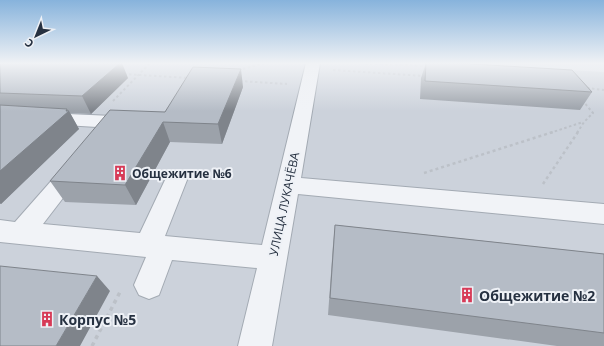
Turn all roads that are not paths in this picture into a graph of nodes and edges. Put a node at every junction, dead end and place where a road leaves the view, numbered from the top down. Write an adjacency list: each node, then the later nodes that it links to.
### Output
1 (315, 79): 4 (street, УЛИЦА ЛУКАЧЁВА)
2 (0, 116): 6 (street)
3 (176, 180): 7 (street)
4 (288, 185): 5 (street); 8 (street, УЛИЦА ЛУКАЧЁВА)
5 (604, 214)
6 (10, 232): 7 (street)
7 (155, 246): 8 (street); 9 (street)
8 (273, 258): 10 (street, УЛИЦА ЛУКАЧЁВА)
9 (136, 285)
10 (255, 346)

